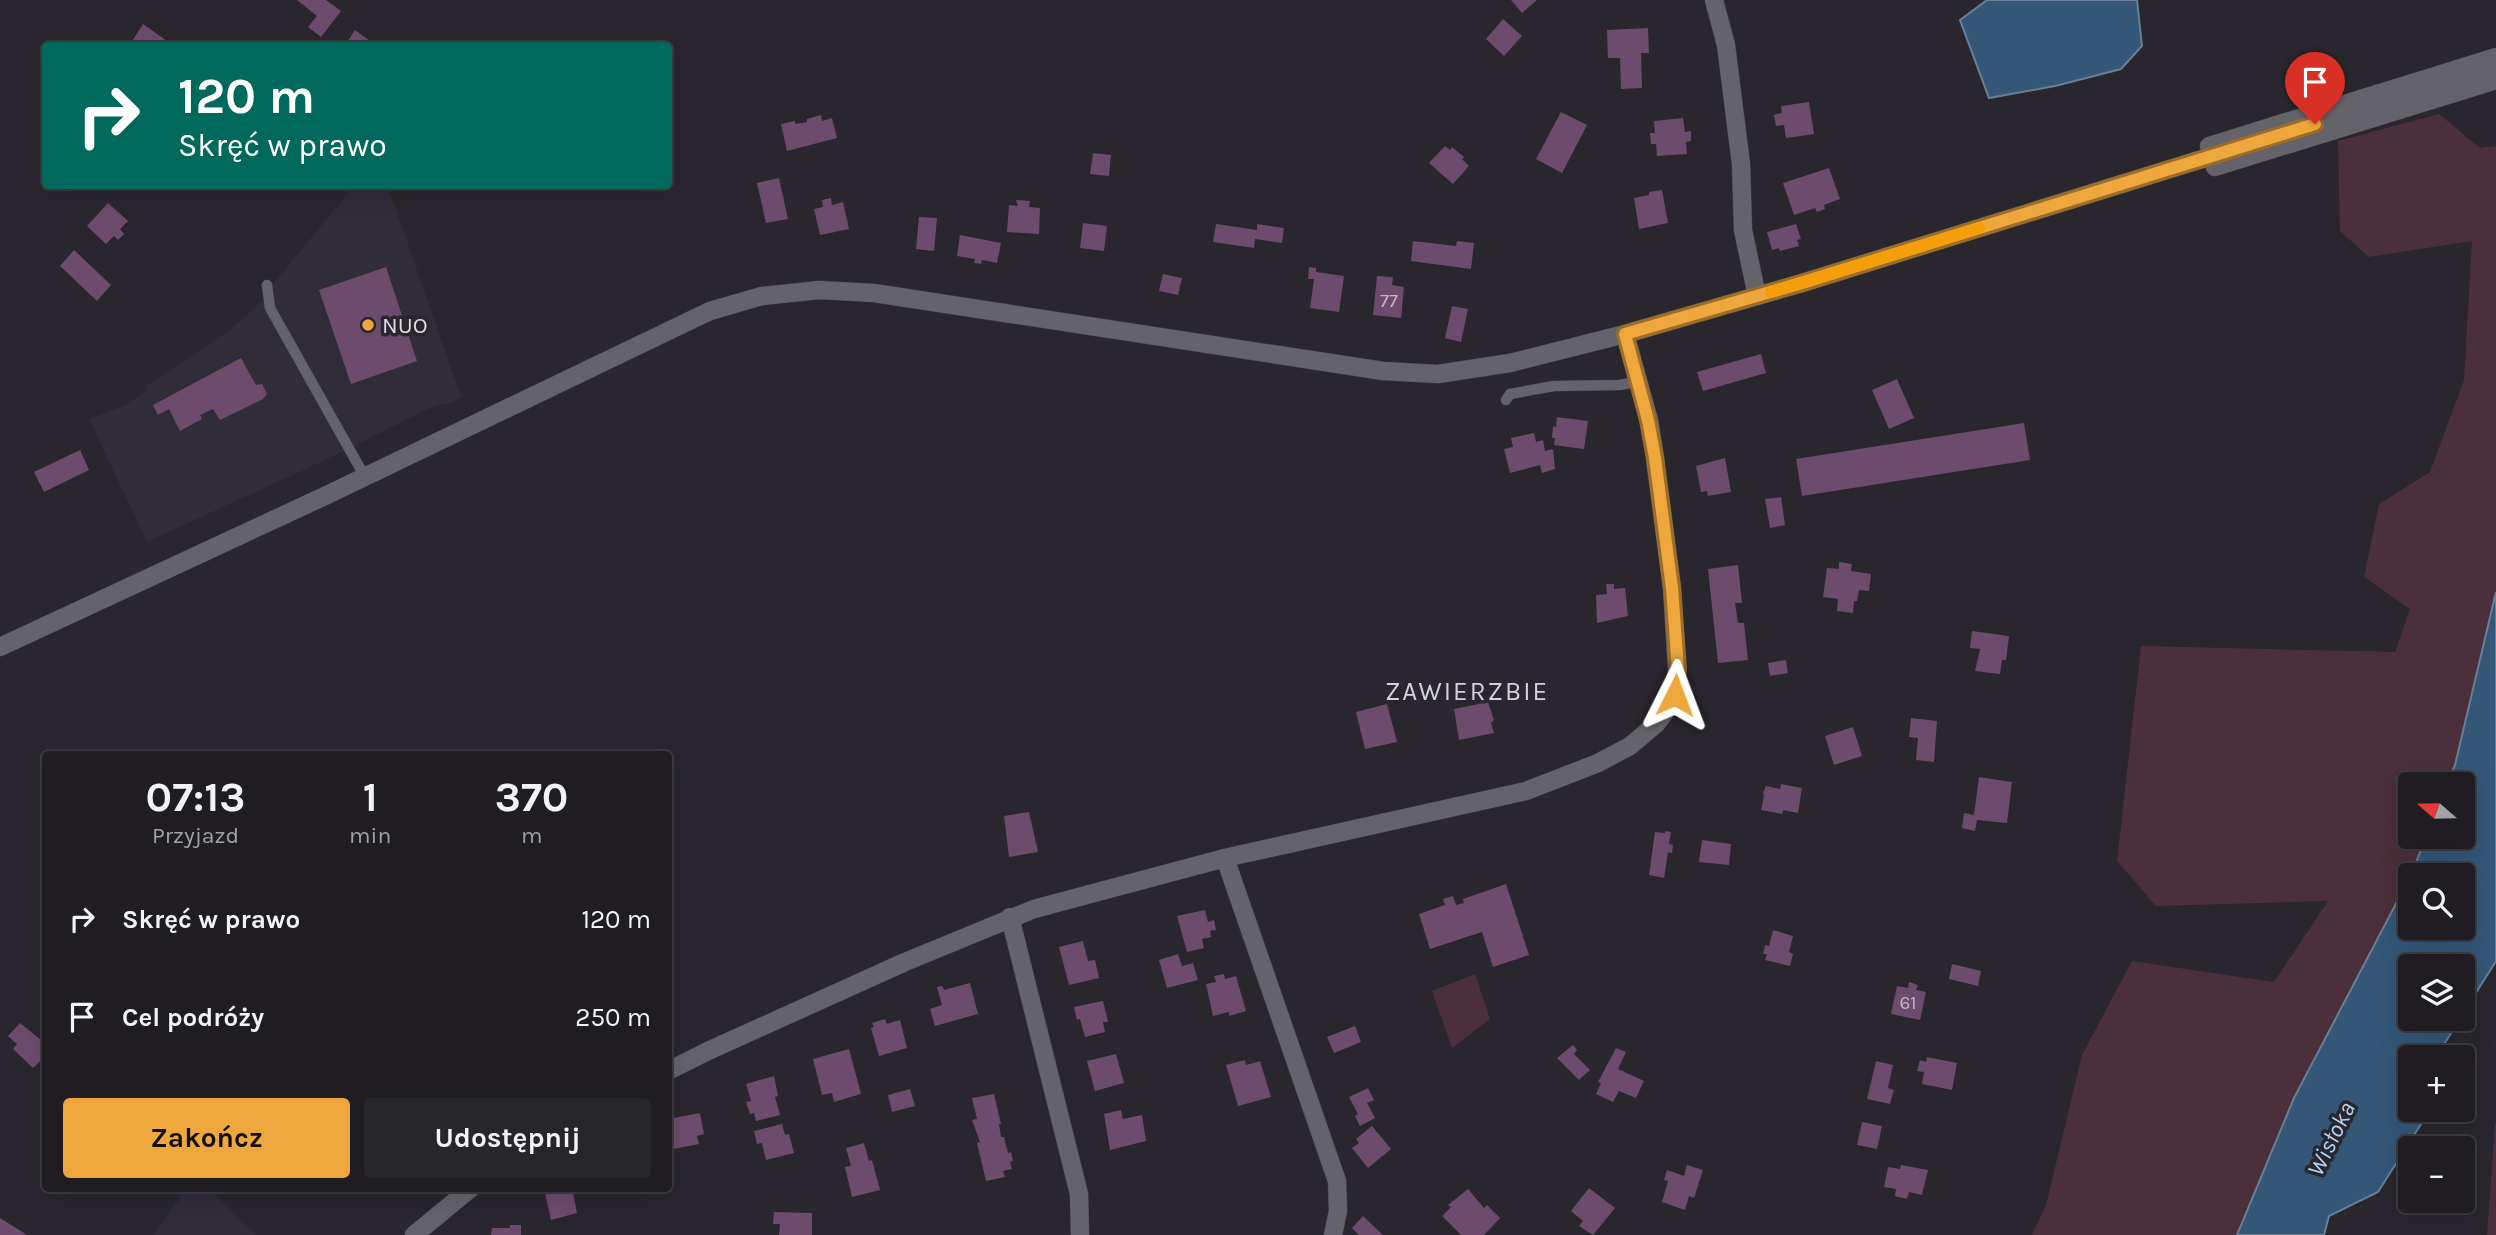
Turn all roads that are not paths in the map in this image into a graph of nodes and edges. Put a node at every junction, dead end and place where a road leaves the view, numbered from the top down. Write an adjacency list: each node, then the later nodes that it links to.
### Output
1 (1714, 0): 7 (street)
2 (2496, 57): 5 (street)
3 (2496, 68): 5 (street)
4 (2496, 80): 5 (street)
5 (2212, 156): 7 (street)
6 (267, 285): 11 (lane)
7 (1757, 296): 8 (street)
8 (1625, 334): 9 (street); 11 (street)
9 (1639, 382): 10 (lane); 13 (street)
10 (1506, 400)
11 (365, 477): 12 (street)
12 (0, 647)
13 (1225, 858): 14 (street); 19 (street)
14 (1010, 917): 15 (street); 18 (street)
15 (672, 1070)
16 (466, 1192): 17 (street)
17 (414, 1235)
18 (1080, 1235)
19 (1333, 1235)

